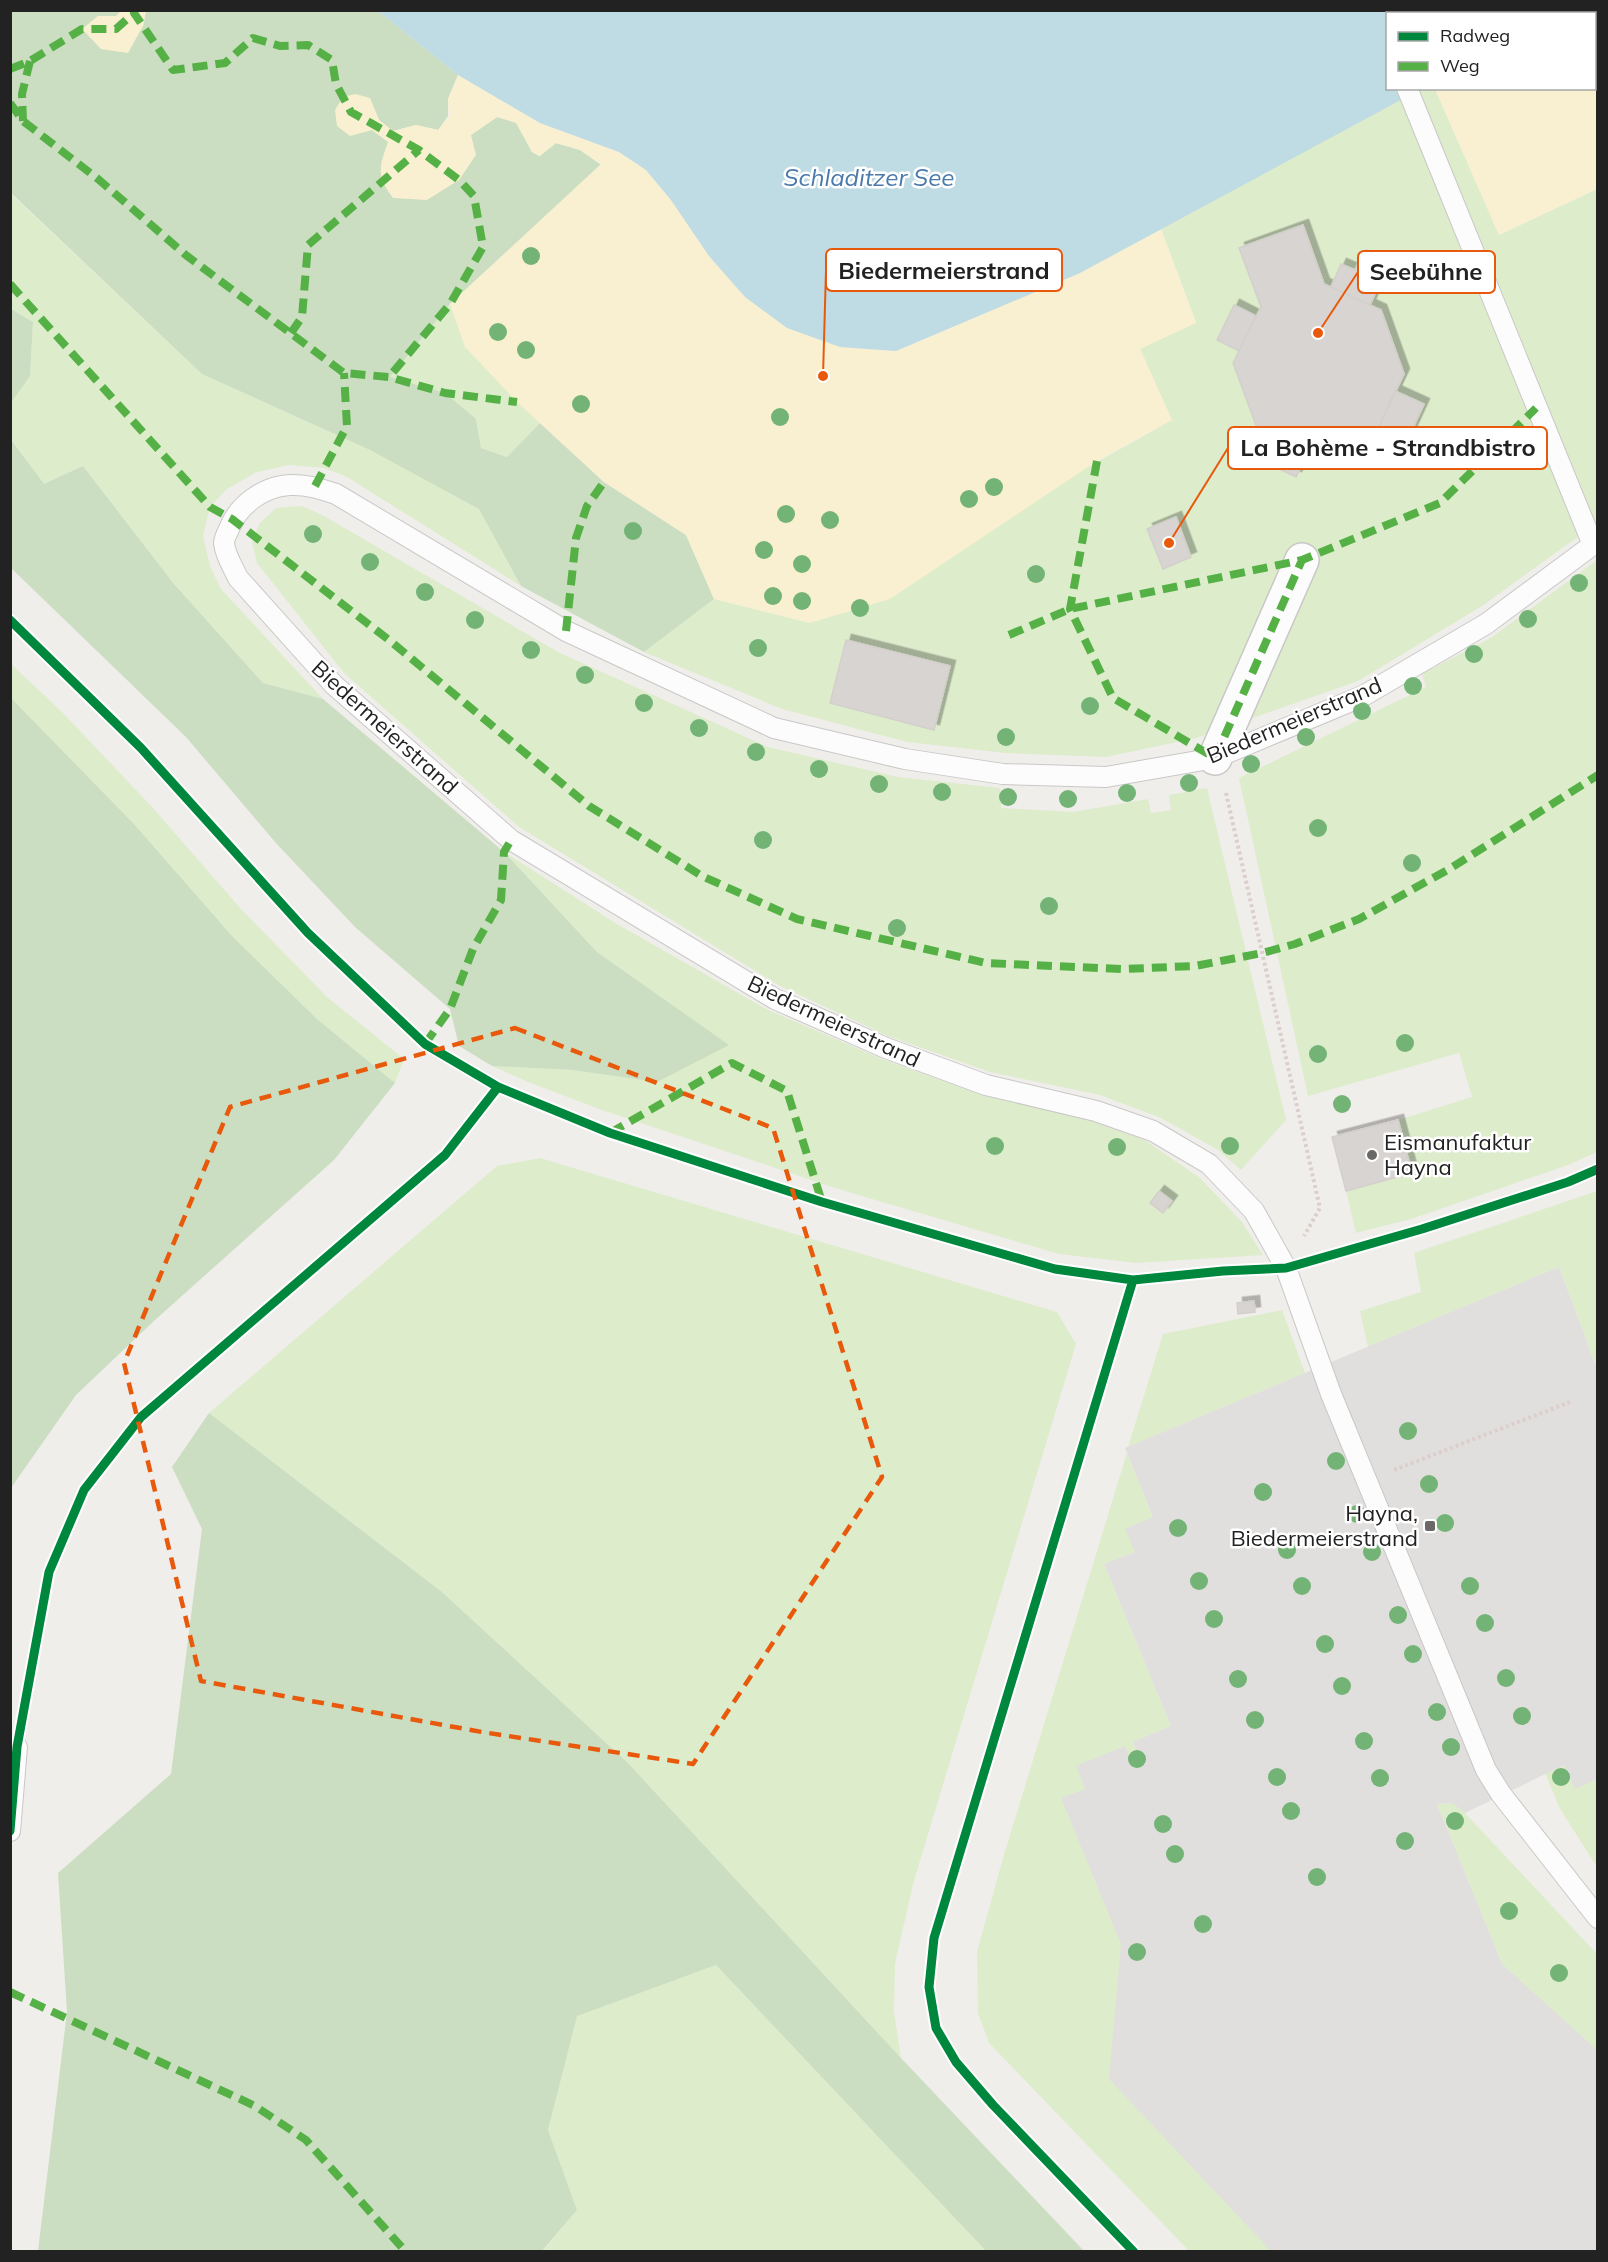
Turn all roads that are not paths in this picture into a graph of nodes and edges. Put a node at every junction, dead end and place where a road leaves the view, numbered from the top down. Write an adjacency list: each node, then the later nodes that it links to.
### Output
1 (1408, 90): 2 (lane)
2 (1595, 543): 4 (lane, Biedermeierstrand)
3 (1302, 560): 4 (street)
4 (1215, 758): 7 (lane, Biedermeierstrand)
5 (17, 1747): 6 (lane)
6 (10, 1831)
7 (1598, 1918)

